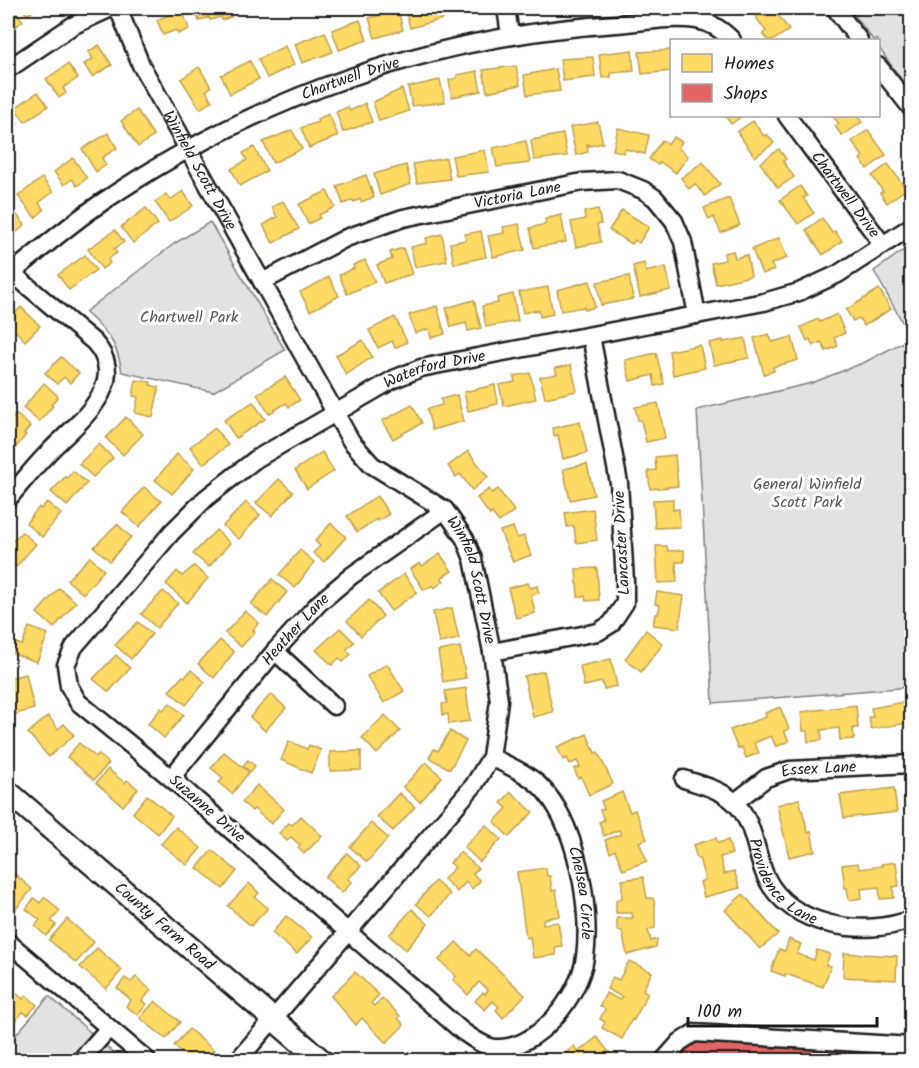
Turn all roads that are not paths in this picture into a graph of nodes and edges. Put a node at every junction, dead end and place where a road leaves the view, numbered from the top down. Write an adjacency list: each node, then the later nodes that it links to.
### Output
1 (111, 8): 9 (street)
2 (118, 8): 12 (street, Winfield Scott Drive)
3 (506, 8): 5 (street)
4 (835, 8): 7 (street)
5 (510, 35): 6 (street, Chartwell Drive); 12 (street, Chartwell Drive)
6 (731, 39)
7 (858, 39)
8 (880, 67): 10 (street)
9 (8, 69)
10 (912, 109)
11 (788, 117): 14 (street, Chartwell Drive)
12 (188, 149): 15 (street, Chartwell Drive); 16 (street, Winfield Scott Drive)
13 (912, 226): 14 (street, Waterford Drive)
14 (883, 245): 17 (street, Waterford Drive)
15 (10, 275): 20 (street, Chartwell Drive)
16 (262, 282): 17 (street, Victoria Lane); 19 (street, Winfield Scott Drive)
17 (697, 315): 18 (street, Waterford Drive)
18 (591, 336): 19 (street, Waterford Drive); 23 (street, Lancaster Drive)
19 (335, 413): 21 (street, Winfield Scott Drive); 24 (street, Waterford Drive)
20 (8, 499)
21 (445, 510): 22 (street, Heather Lane); 23 (street, Winfield Scott Drive)
22 (275, 651): 25 (street); 28 (street, Heather Lane)
23 (492, 652): 26 (street, Winfield Scott Drive)
24 (69, 686): 28 (street, Suzanne Drive)
25 (334, 706)
26 (491, 757): 33 (street, Winfield Scott Drive); 33 (street, Chelsea Circle)
27 (912, 764): 31 (street, Essex Lane)
28 (171, 778): 33 (street, Suzanne Drive)
29 (684, 779): 31 (street, Providence Lane)
30 (8, 792): 35 (main road, County Farm Road)
31 (735, 802): 32 (street, Providence Lane)
32 (912, 920)
33 (349, 932): 35 (street, Winfield Scott Drive)
34 (8, 942): 36 (street)
35 (273, 1019): 40 (street, Winfield Scott Drive); 41 (main road, County Farm Road)
36 (109, 1028): 38 (street); 39 (street)
37 (912, 1046): 42 (street)
38 (81, 1060)
39 (147, 1060)
40 (238, 1060)
41 (321, 1060)
42 (664, 1060)

